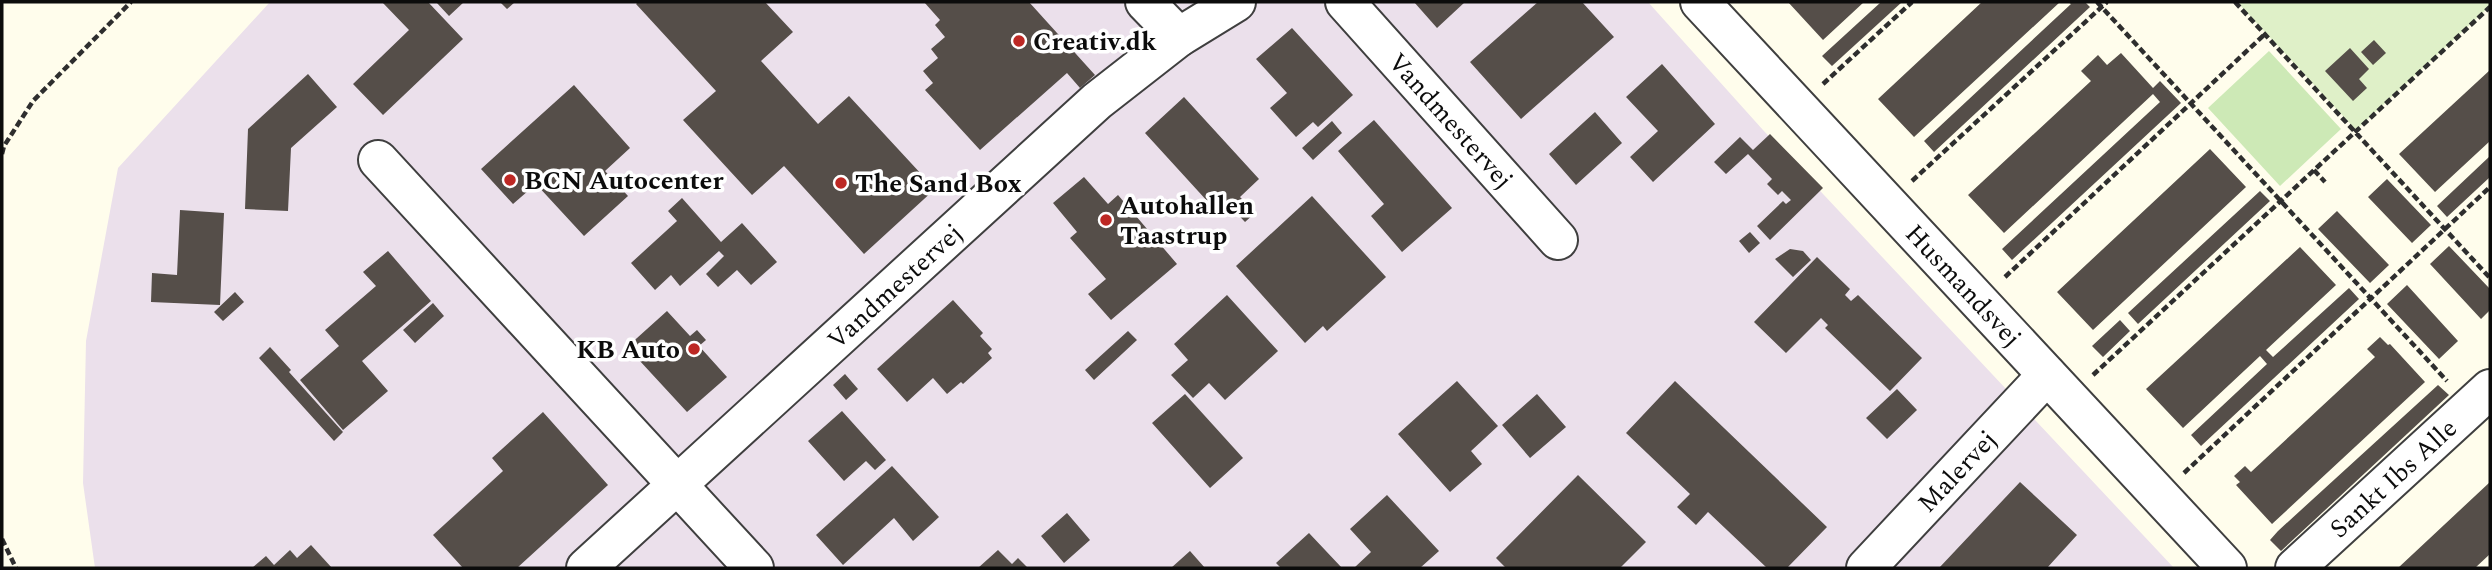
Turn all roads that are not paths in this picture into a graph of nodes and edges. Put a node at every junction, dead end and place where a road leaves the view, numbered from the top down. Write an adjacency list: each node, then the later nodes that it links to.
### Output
1 (1145, 2): 5 (street)
2 (1236, 2): 5 (street, Vandmestervej)
3 (1345, 2): 7 (street, Vandmestervej)
4 (1700, 2): 8 (street, Husmandsvej)
5 (1179, 37): 10 (street, Vandmestervej)
6 (378, 160): 10 (street)
7 (1558, 240)
8 (2057, 386): 13 (street, Malervej); 14 (street, Husmandsvej)
9 (2480, 398): 15 (street, Sankt Ibs Alle)
10 (677, 486): 11 (street, Vandmestervej); 12 (street)
11 (586, 568)
12 (754, 568)
13 (1866, 568)
14 (2227, 568)
15 (2295, 568)

